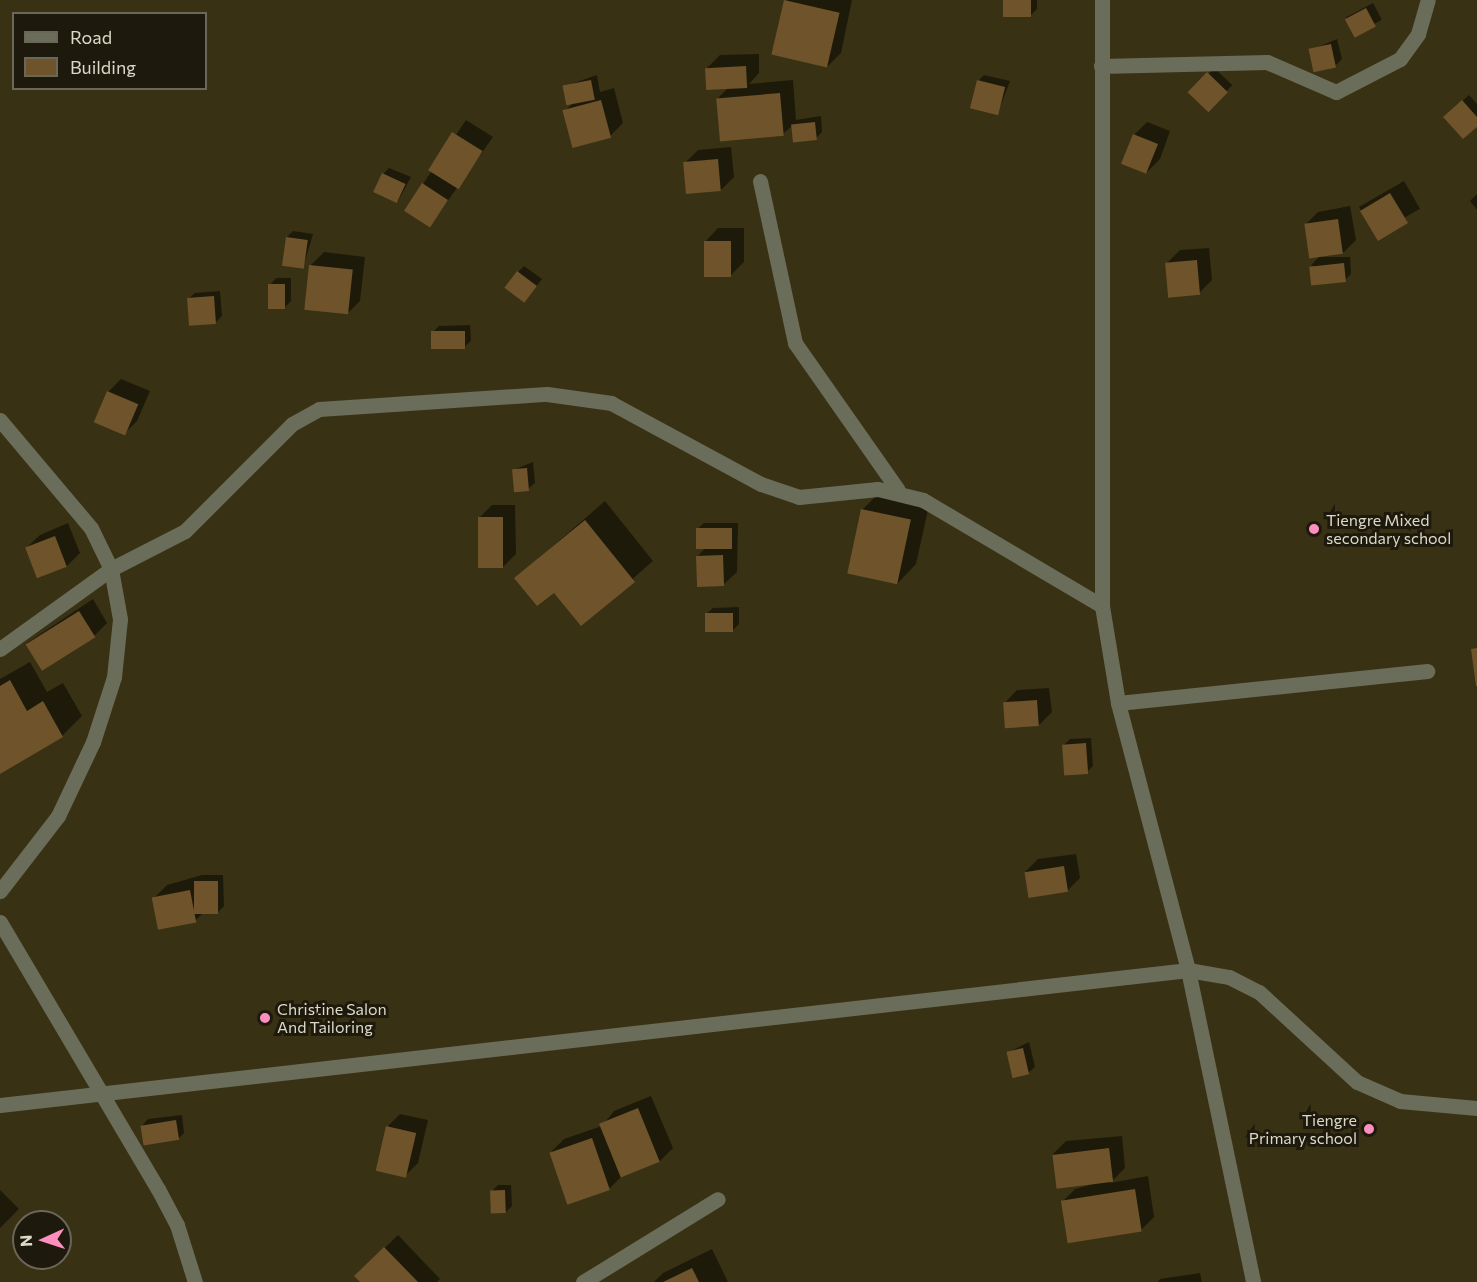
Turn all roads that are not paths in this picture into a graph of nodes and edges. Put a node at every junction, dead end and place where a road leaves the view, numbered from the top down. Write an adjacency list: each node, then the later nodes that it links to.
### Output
1 (1102, 0): 3 (street)
2 (1428, 0): 3 (street)
3 (1101, 66): 8 (street)
4 (760, 181): 6 (street)
5 (0, 420): 7 (street)
6 (898, 490): 7 (street); 8 (street)
7 (111, 569): 9 (street); 12 (street)
8 (1102, 606): 11 (street)
9 (0, 649)
10 (1427, 671): 11 (street)
11 (1118, 703): 14 (street)
12 (0, 891)
13 (0, 922): 15 (street)
14 (1188, 970): 15 (street); 17 (street); 21 (street)
15 (101, 1095): 16 (street); 19 (street)
16 (0, 1105)
17 (1477, 1108)
18 (718, 1199): 20 (street)
19 (195, 1282)
20 (583, 1282)
21 (1253, 1282)

